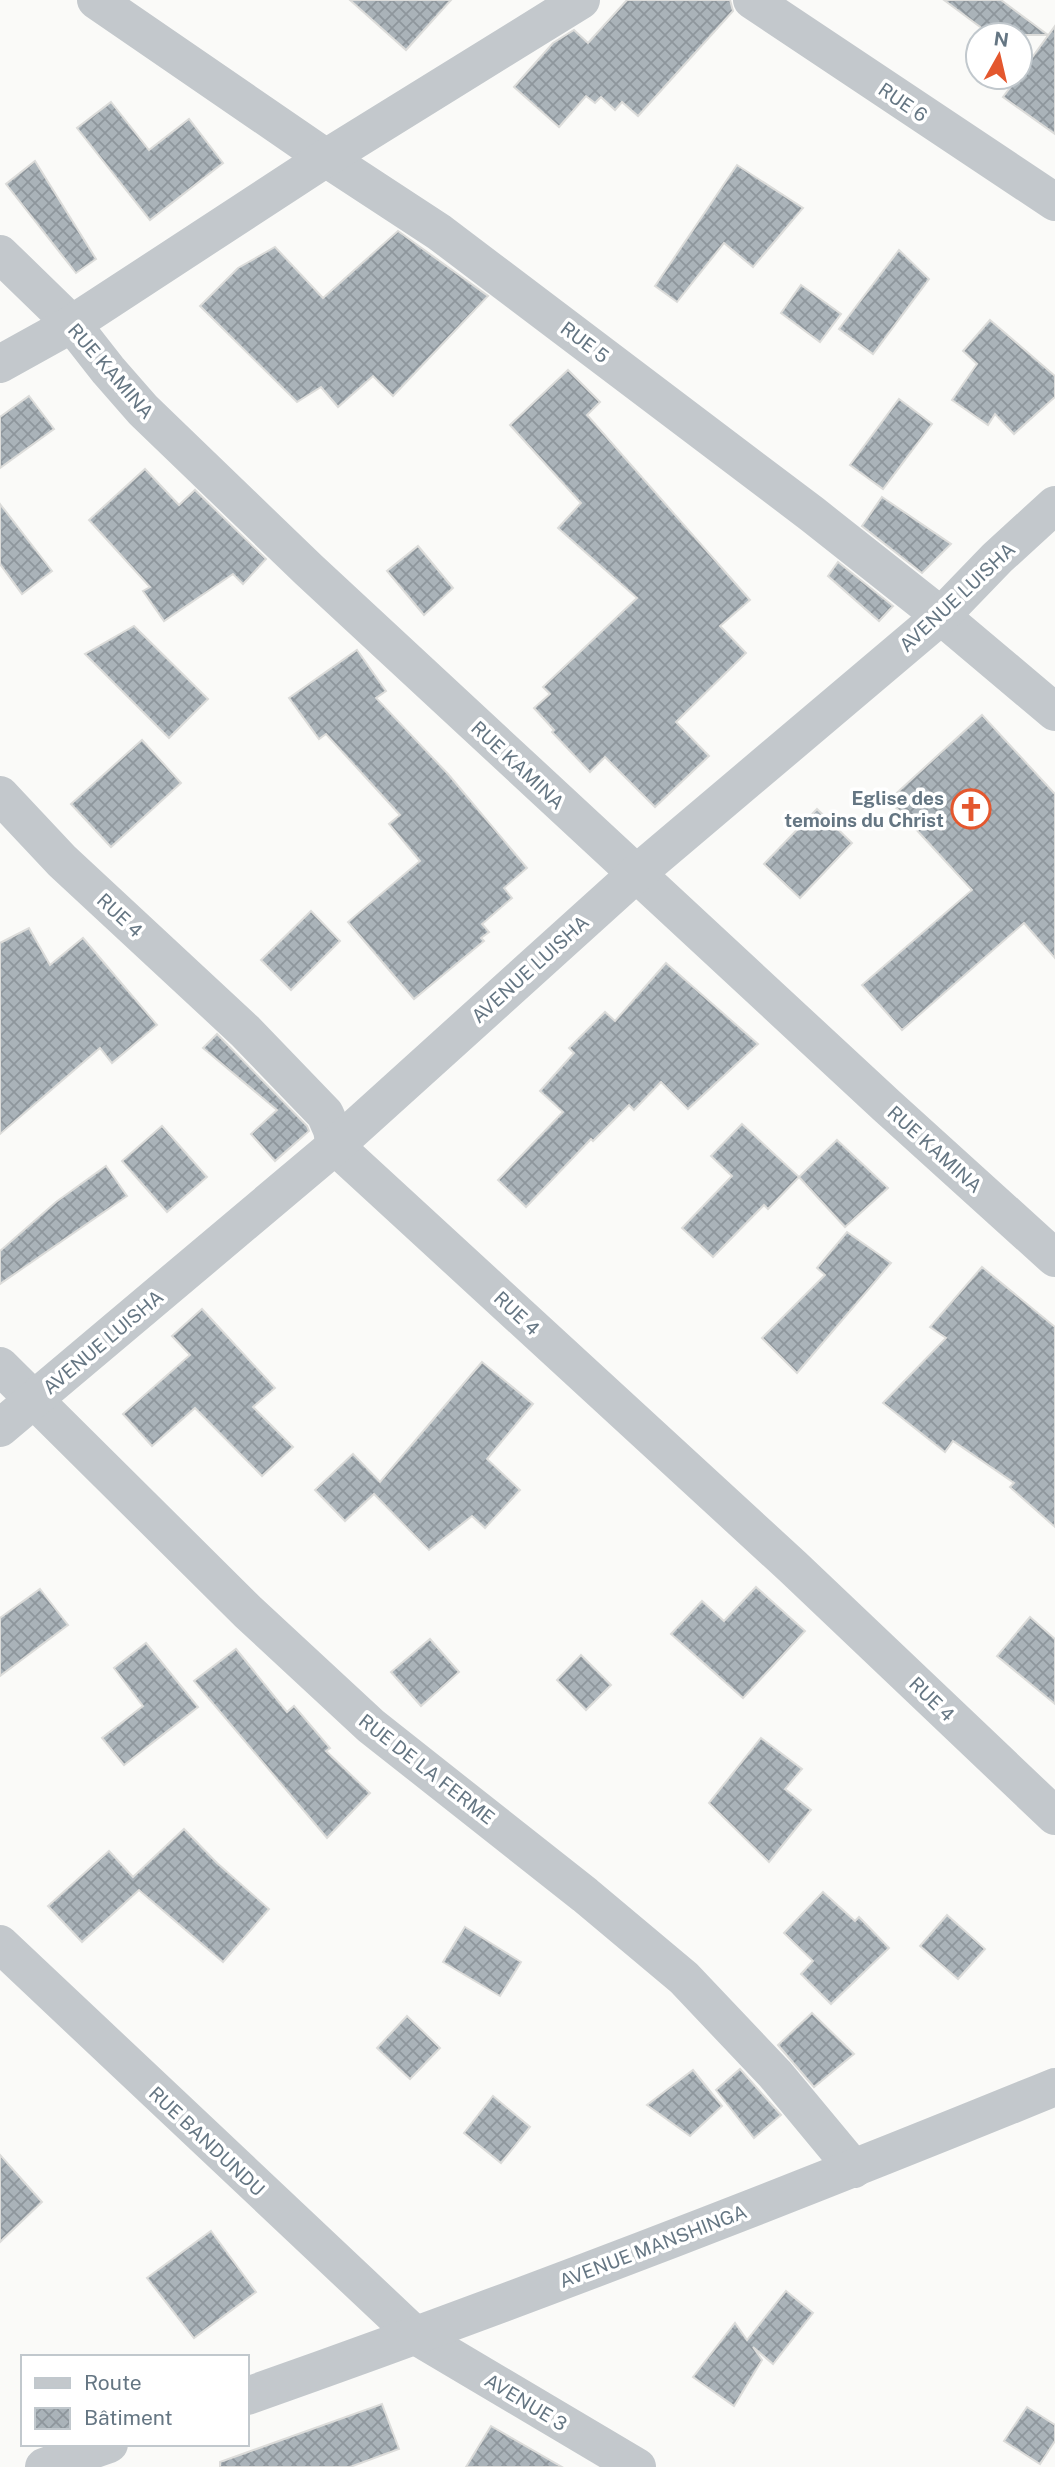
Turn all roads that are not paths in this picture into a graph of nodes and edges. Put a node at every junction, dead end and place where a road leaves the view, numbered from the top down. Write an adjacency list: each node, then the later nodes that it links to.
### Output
1 (96, 0): 4 (street, RUE 5)
2 (581, 0): 4 (street)
3 (752, 0): 5 (street, RUE 6)
4 (326, 158): 7 (street); 10 (street, RUE 5)
5 (1055, 202)
6 (0, 254): 7 (street, RUE KAMINA)
7 (72, 324): 8 (street); 13 (street, RUE KAMINA)
8 (0, 364)
9 (1055, 505): 10 (street, AVENUE LUISHA)
10 (941, 617): 11 (street, RUE 5); 13 (street, AVENUE LUISHA)
11 (1055, 712)
12 (0, 795): 14 (street, RUE 4)
13 (636, 874): 14 (street, AVENUE LUISHA); 15 (street, RUE KAMINA)
14 (335, 1146): 17 (street, AVENUE LUISHA); 19 (street, RUE 4)
15 (1055, 1258)
16 (0, 1366): 17 (street, RUE DE LA FERME)
17 (34, 1400): 18 (street, AVENUE LUISHA); 22 (street, RUE DE LA FERME)
18 (0, 1428)
19 (1055, 1816)
20 (0, 1944): 23 (street, RUE BANDUNDU)
21 (1055, 2087): 22 (street, AVENUE MANSHINGA)
22 (854, 2169): 23 (street, AVENUE MANSHINGA)
23 (416, 2336): 24 (street, AVENUE MANSHINGA); 27 (street, AVENUE 3)
24 (248, 2396)
25 (103, 2446): 26 (street)
26 (44, 2467)
27 (637, 2467)

